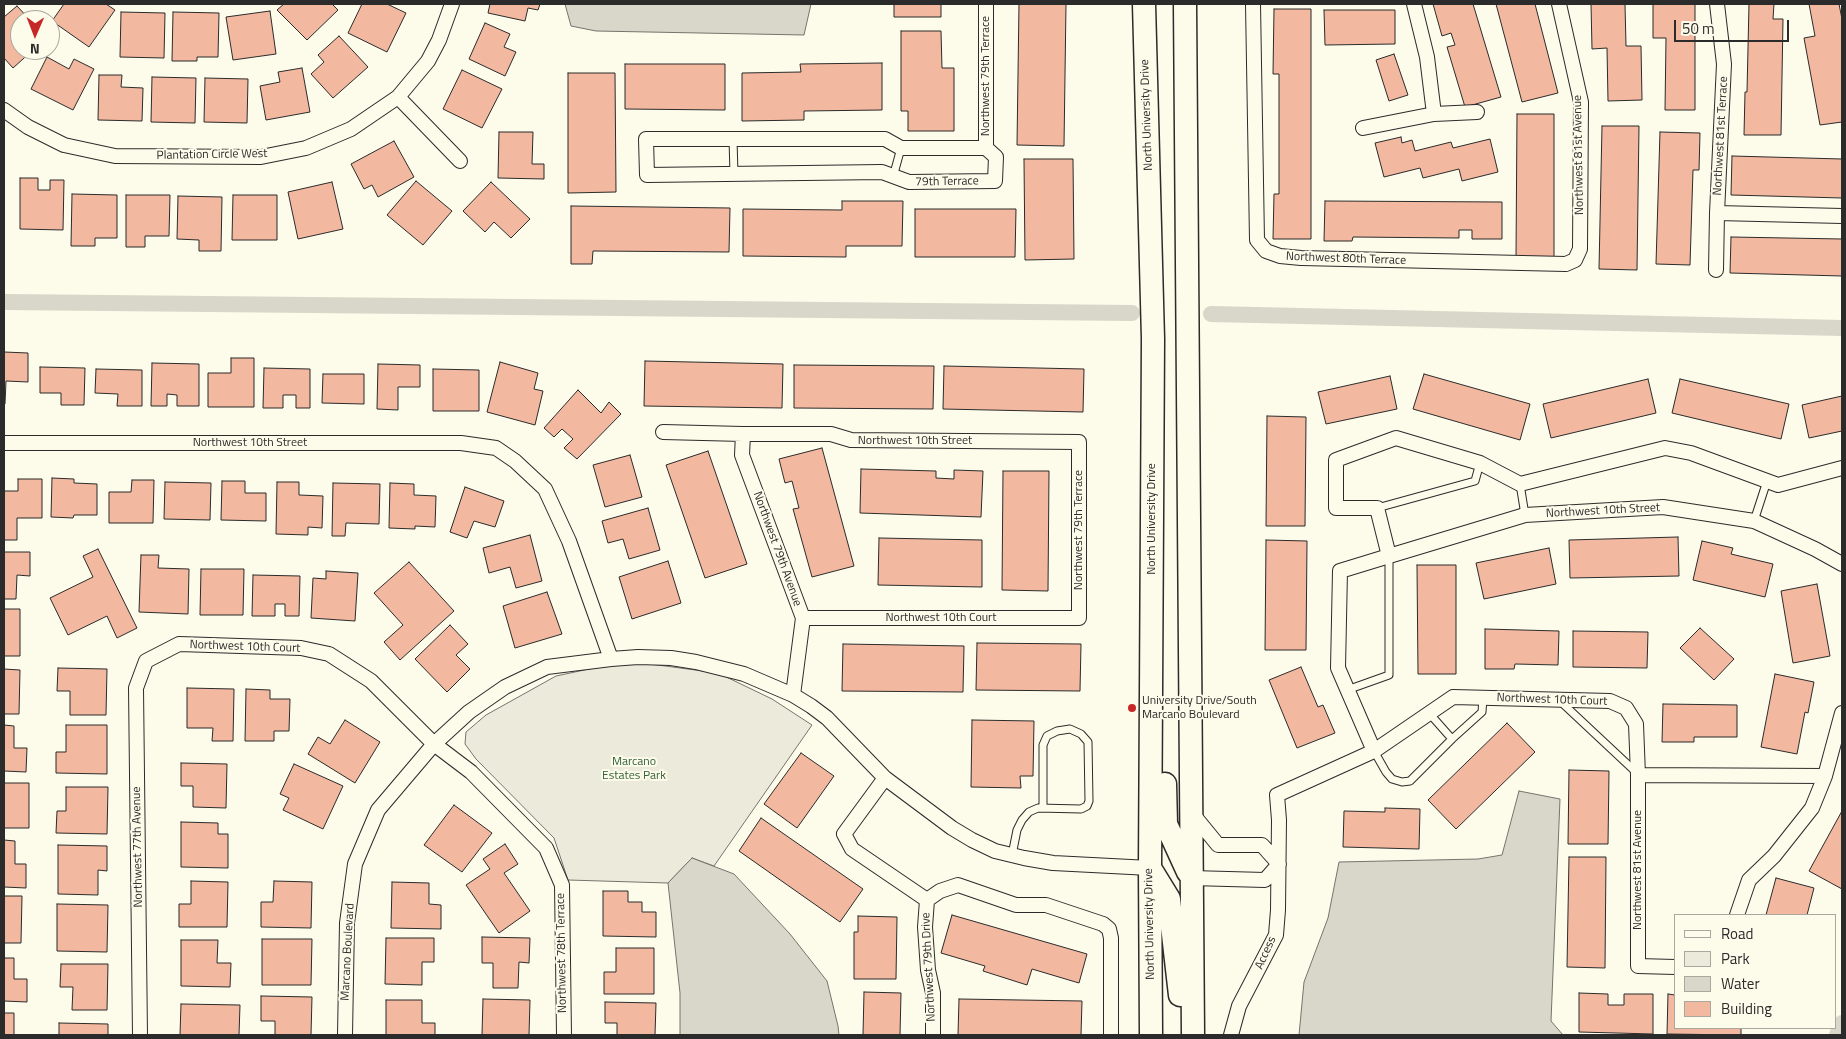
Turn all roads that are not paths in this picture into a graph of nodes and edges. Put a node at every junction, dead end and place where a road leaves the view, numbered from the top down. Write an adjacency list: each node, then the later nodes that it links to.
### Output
1 (452, 4): 9 (street, Plantation Circle West)
2 (986, 4): 16 (street, Northwest 79th Terrace)
3 (1144, 4): 37 (main road, North University Drive)
4 (1185, 4): 56 (main road)
5 (1253, 4): 22 (street, Northwest 80th Terrace)
6 (1414, 4): 12 (street)
7 (1559, 4): 22 (street, Northwest 81st Avenue)
8 (1717, 4): 20 (street, Northwest 81st Terrace)
9 (398, 97): 10 (street, Plantation Circle West); 17 (street)
10 (4, 110)
11 (1477, 112): 12 (street)
12 (1434, 114): 13 (street)
13 (1363, 128)
14 (733, 139): 15 (street, 79th Terrace); 18 (lane); 18 (street, 79th Terrace)
15 (901, 148): 16 (street, 79th Terrace); 19 (lane)
16 (986, 148): 19 (street, 79th Terrace)
17 (460, 161)
18 (734, 174): 19 (street, 79th Terrace)
19 (893, 177)
20 (1717, 213): 21 (street); 23 (street, Northwest 81st Terrace)
21 (1842, 216)
22 (1580, 249)
23 (1716, 270)
24 (663, 432): 25 (street, Northwest 10th Street)
25 (742, 434): 26 (street, Northwest 10th Street); 38 (street, Northwest 79th Avenue)
26 (1079, 442): 39 (street, Northwest 79th Terrace)
27 (4, 443): 40 (street, Northwest 10th Street)
28 (1480, 463): 31 (street); 32 (lane); 32 (street)
29 (1842, 468): 30 (street)
30 (1773, 483): 31 (street); 34 (lane)
31 (1520, 484): 33 (lane)
32 (1377, 508): 35 (street)
33 (1525, 515): 34 (street, Northwest 10th Street); 35 (street, Northwest 10th Street)
34 (1754, 521): 36 (street, Northwest 10th Street)
35 (1389, 556): 42 (lane); 42 (street)
36 (1842, 564)
37 (1151, 611): 59 (main road, North University Drive); 60 (main road)
38 (803, 618): 39 (street, Northwest 10th Court); 43 (street, Northwest 79th Avenue)
39 (1079, 618)
40 (611, 659): 43 (street, Marcano Boulevard); 49 (street, Marcano Boulevard)
41 (146, 661): 49 (street, Northwest 10th Court); 64 (street, Northwest 77th Avenue)
42 (1347, 690): 50 (street)
43 (793, 695): 53 (street, Marcano Boulevard)
44 (1483, 698): 45 (street, Northwest 10th Court); 46 (street, Northwest 10th Court); 48 (lane)
45 (1558, 700): 51 (lane); 51 (street, Northwest 10th Court)
46 (1429, 713): 48 (lane); 50 (street, Northwest 10th Court)
47 (1842, 713): 52 (street)
48 (1452, 739): 50 (lane)
49 (434, 744): 65 (street, Marcano Boulevard); 66 (street, Northwest 78th Terrace)
50 (1374, 751): 54 (street, Northwest 10th Court)
51 (1638, 775): 52 (street); 63 (street, Northwest 81st Avenue)
52 (1825, 776): 62 (street)
53 (884, 778): 57 (street, Marcano Boulevard); 61 (street)
54 (1277, 795): 58 (street, Access)
55 (1043, 808): 55 (lane); 57 (lane)
56 (1191, 812): 58 (street); 60 (main road)
57 (1012, 855): 59 (street, Marcano Boulevard)
58 (1279, 864): 60 (street); 72 (street, Access)
59 (1150, 868): 69 (main road, North University Drive); 70 (main road)
60 (1191, 878): 71 (main road)
61 (927, 900): 67 (street, Northwest 79th Drive); 68 (street)
62 (1738, 914)
63 (1674, 967)
64 (140, 1035)
65 (344, 1035)
66 (564, 1035)
67 (933, 1035)
68 (1111, 1035)
69 (1151, 1035)
70 (1185, 1035)
71 (1193, 1035)
72 (1231, 1035)

